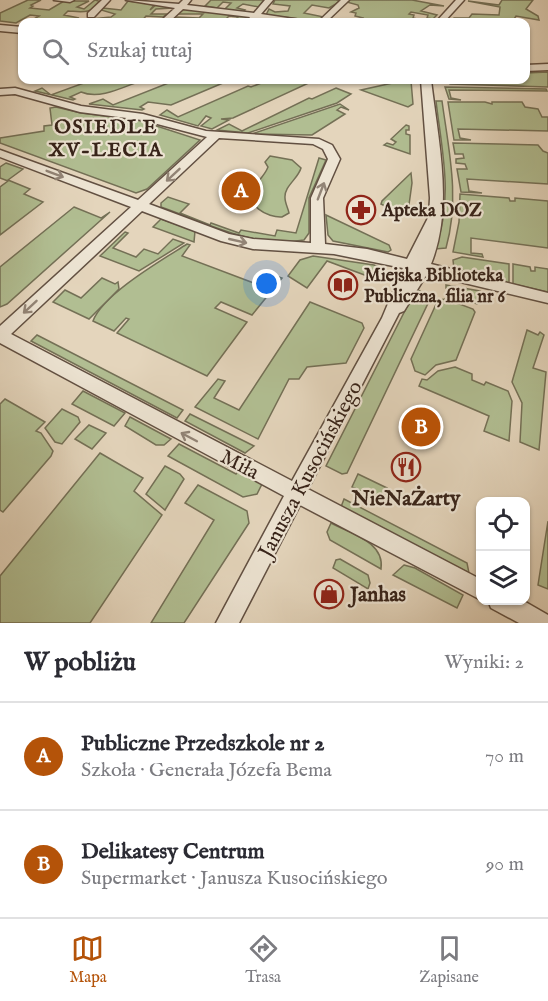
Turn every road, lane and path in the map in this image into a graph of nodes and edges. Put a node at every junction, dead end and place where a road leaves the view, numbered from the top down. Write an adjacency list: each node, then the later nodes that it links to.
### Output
1 (57, 0): 2 (street)
2 (70, 0)
3 (106, 0): 9 (street)
4 (130, 0): 8 (street)
5 (269, 0): 10 (street)
6 (345, 0): 14 (street)
7 (460, 0): 15 (street)
8 (184, 3): 10 (street); 11 (street)
9 (91, 15)
10 (257, 15): 12 (street); 13 (street)
11 (169, 18)
12 (254, 18)
13 (280, 18)
14 (326, 18)
15 (444, 18)
16 (0, 28): 17 (street)
17 (18, 30)
18 (530, 68): 19 (street)
19 (548, 68)
20 (426, 84): 26 (street, Janusza Kusocińskiego)
21 (0, 92): 22 (street)
22 (216, 135): 24 (street, one-way to 24); 25 (street, one-way to 22)
23 (0, 153): 24 (street, one-way to 24)
24 (139, 206): 25 (street, one-way to 25); 28 (street, one-way to 28)
25 (318, 248): 26 (street)
26 (417, 266): 27 (street); 29 (street, Janusza Kusocińskiego)
27 (548, 298)
28 (0, 336): 29 (street, Miła, one-way to 28)
29 (297, 494): 30 (street, Miła); 32 (street, Janusza Kusocińskiego)
30 (476, 589)
31 (508, 605): 33 (street)
32 (228, 622)
33 (541, 623)

